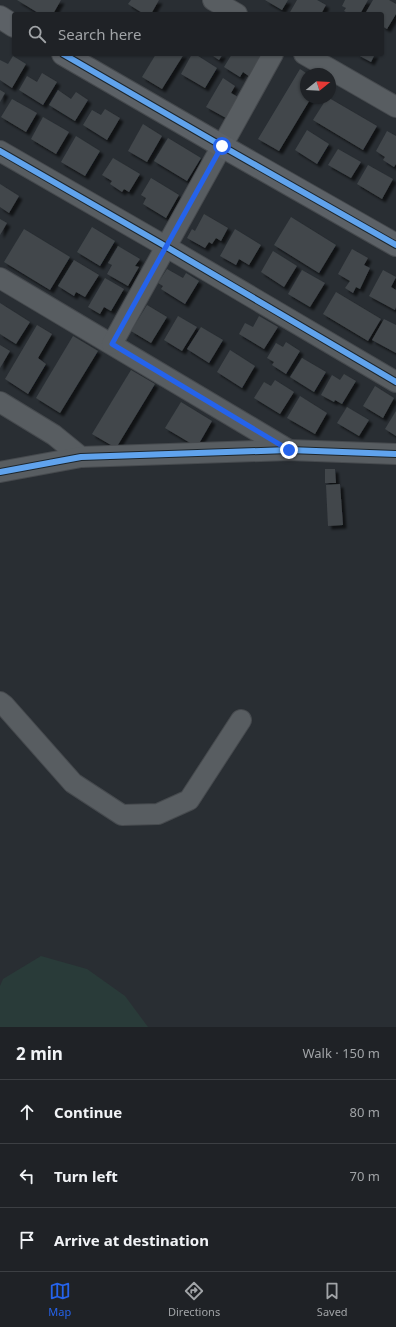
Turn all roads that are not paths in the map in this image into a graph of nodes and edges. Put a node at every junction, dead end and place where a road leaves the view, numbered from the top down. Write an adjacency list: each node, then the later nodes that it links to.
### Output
1 (213, 0): 2 (street)
2 (234, 12)
3 (0, 17): 4 (street)
4 (12, 25)
5 (66, 56): 9 (street)
6 (272, 56): 9 (street)
7 (307, 56): 8 (street)
8 (396, 107)
9 (222, 146): 11 (street); 12 (street)
10 (0, 152): 12 (street)
11 (396, 245)
12 (165, 246): 14 (street); 15 (street)
13 (0, 278): 14 (street)
14 (112, 344): 17 (street)
15 (396, 382)
16 (0, 402): 19 (street)
17 (289, 450): 18 (street); 19 (street)
18 (396, 454)
19 (81, 457): 20 (street)
20 (0, 472)
21 (0, 702): 22 (street)
22 (241, 720)

